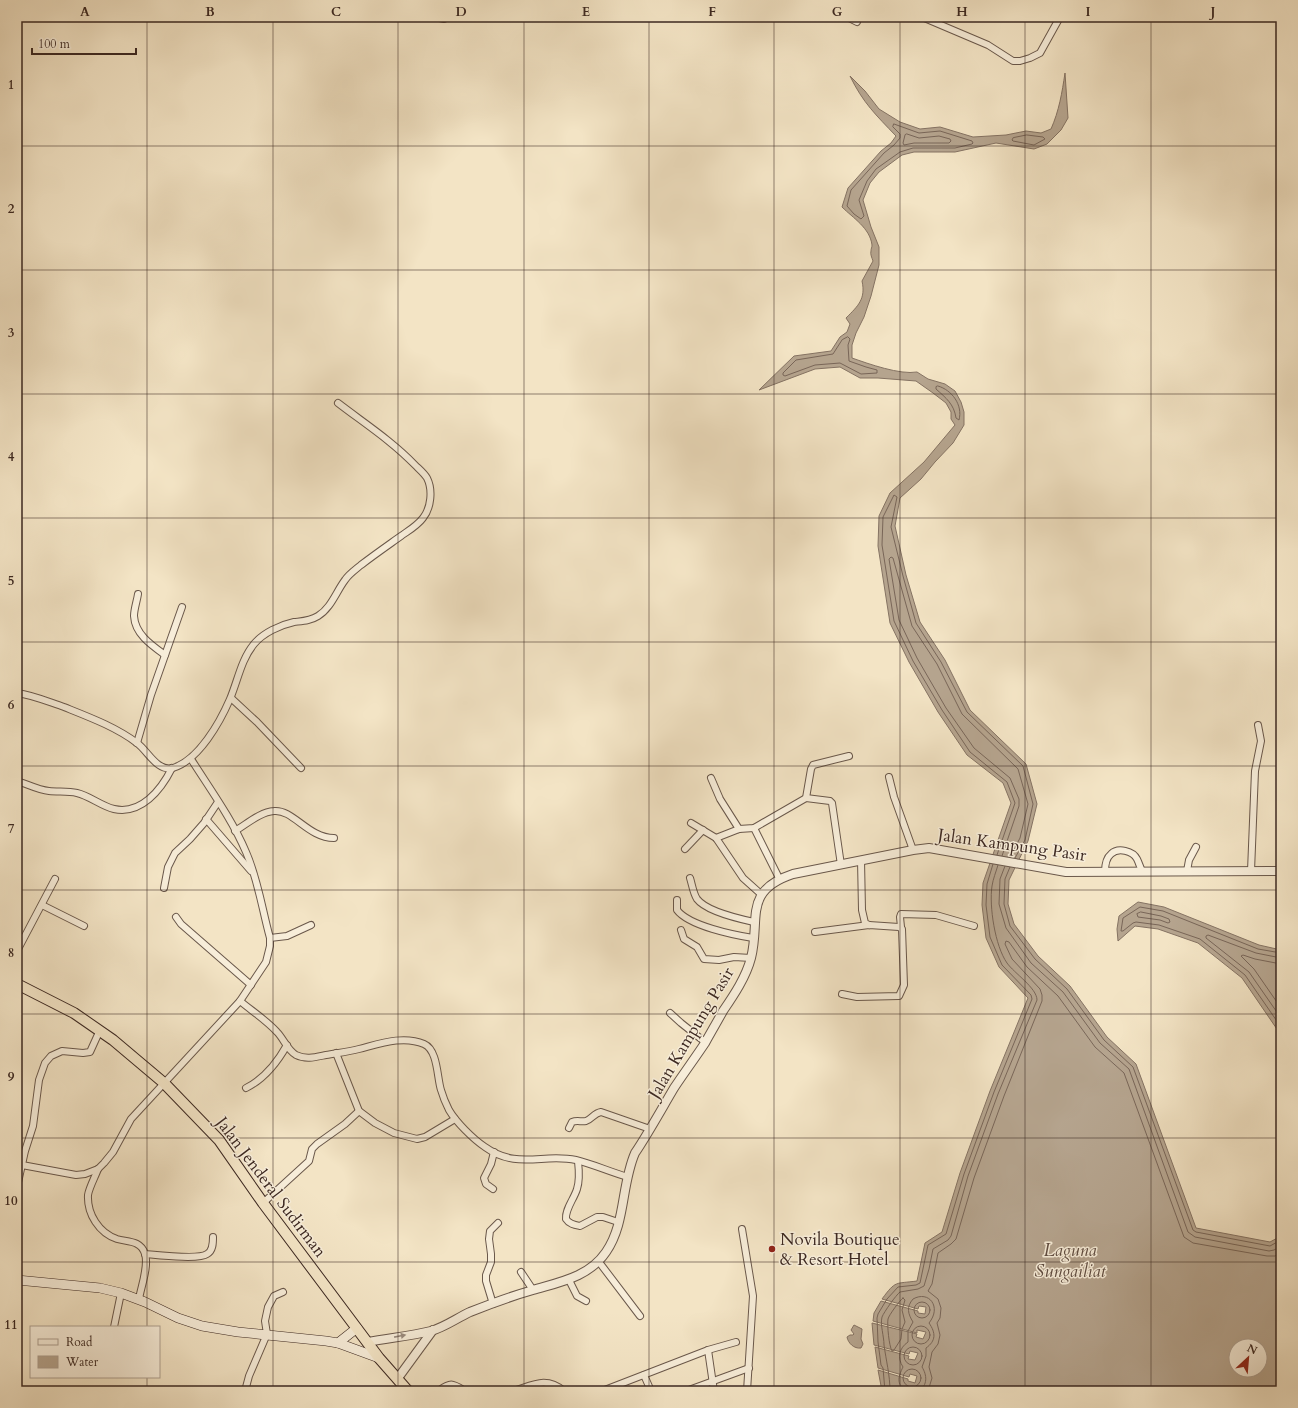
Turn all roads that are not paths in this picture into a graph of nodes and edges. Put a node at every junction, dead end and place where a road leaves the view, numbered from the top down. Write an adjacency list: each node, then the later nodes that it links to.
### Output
1 (435, 17): 5 (street)
2 (847, 17): 6 (street)
3 (922, 17): 4 (street)
4 (1060, 17)
5 (444, 19)
6 (857, 22)
7 (338, 403): 12 (street)
8 (138, 594): 10 (street)
9 (182, 607): 10 (street)
10 (165, 655): 14 (street)
11 (17, 693): 14 (street)
12 (231, 698): 16 (street); 18 (street)
13 (1258, 725): 39 (street)
14 (137, 743): 17 (street)
15 (849, 756): 22 (street)
16 (191, 759): 17 (street); 23 (street)
17 (172, 768): 21 (street)
18 (301, 768)
19 (889, 777): 34 (street)
20 (711, 778): 27 (street)
21 (17, 781)
22 (806, 798): 26 (street); 36 (street)
23 (218, 802): 24 (street); 29 (street)
24 (206, 819): 42 (street); 46 (street)
25 (691, 823): 28 (street)
26 (754, 828): 27 (street); 44 (street)
27 (739, 829): 31 (street)
28 (703, 830): 31 (street); 33 (street)
29 (236, 831): 30 (street); 42 (street)
30 (334, 838)
31 (716, 838): 47 (street)
32 (1196, 847): 38 (street)
33 (685, 848)
34 (913, 850): 35 (street, Jalan Kampung Pasir); 41 (street, Jalan Kampung Pasir)
35 (861, 860): 36 (street, Jalan Kampung Pasir); 53 (street)
36 (841, 865): 44 (street, Jalan Kampung Pasir)
37 (1142, 871): 38 (street, Jalan Kampung Pasir); 41 (street, Jalan Kampung Pasir); 41 (street)
38 (1187, 871): 39 (street, Jalan Kampung Pasir)
39 (1251, 871): 40 (street, Jalan Kampung Pasir)
40 (1281, 871)
41 (1105, 872)
42 (255, 875): 59 (street)
43 (690, 878): 51 (street)
44 (779, 878): 47 (street, Jalan Kampung Pasir)
45 (55, 879): 49 (street)
46 (164, 888)
47 (762, 895): 51 (street, Jalan Kampung Pasir)
48 (676, 900): 60 (street)
49 (42, 905): 54 (street); 61 (street)
50 (176, 917): 64 (street)
51 (754, 922): 60 (street, Jalan Kampung Pasir)
52 (311, 925): 59 (street)
53 (868, 925): 56 (street); 58 (street)
54 (84, 926)
55 (974, 926): 56 (street)
56 (901, 928): 65 (street)
57 (681, 930): 62 (street)
58 (815, 932)
59 (270, 938): 64 (street)
60 (753, 938): 62 (street, Jalan Kampung Pasir)
61 (17, 951)
62 (751, 958): 69 (street, Jalan Kampung Pasir)
63 (17, 984): 68 (highway, Jalan Jenderal Sudirman)
64 (251, 985): 66 (street)
65 (842, 994)
66 (240, 1001): 70 (street); 72 (street)
67 (670, 1013): 69 (street)
68 (100, 1030): 72 (highway, Jalan Jenderal Sudirman); 80 (street)
69 (705, 1042): 77 (street, Jalan Kampung Pasir)
70 (287, 1046): 71 (street); 73 (street)
71 (336, 1053): 74 (street); 75 (street)
72 (164, 1083): 81 (street); 85 (highway, Jalan Jenderal Sudirman)
73 (246, 1088)
74 (359, 1112): 75 (street); 85 (street)
75 (455, 1119): 78 (street)
76 (569, 1128): 77 (street)
77 (650, 1129): 82 (street, Jalan Kampung Pasir)
78 (494, 1152): 79 (street); 84 (street)
79 (578, 1161): 82 (street); 86 (street)
80 (22, 1165): 81 (street); 83 (street)
81 (98, 1169): 90 (street)
82 (628, 1177): 86 (street, Jalan Kampung Pasir)
83 (17, 1187)
84 (493, 1189)
85 (264, 1203): 103 (highway, Jalan Jenderal Sudirman)
86 (618, 1222): 91 (street, Jalan Kampung Pasir)
87 (498, 1223): 100 (street)
88 (742, 1229): 111 (street)
89 (213, 1237): 90 (street)
90 (145, 1254): 98 (street)
91 (599, 1262): 94 (street, Jalan Kampung Pasir); 101 (street)
92 (521, 1272): 95 (street)
93 (17, 1280): 97 (main road)
94 (569, 1280): 95 (street, Jalan Kampung Pasir); 99 (street)
95 (533, 1290): 100 (street, Jalan Kampung Pasir)
96 (283, 1292): 105 (street)
97 (121, 1293): 98 (main road); 102 (street)
98 (139, 1300): 105 (main road)
99 (586, 1301)
100 (493, 1304): 104 (street, Jalan Kampung Pasir)
101 (640, 1316)
102 (114, 1326)
103 (357, 1328): 106 (highway, Jalan Jenderal Sudirman); 108 (main road)
104 (433, 1330): 106 (street, Jalan Kampung Pasir, one-way to 104); 113 (street, Jalan Kampung Pasir)
105 (267, 1334): 108 (main road); 115 (street)
106 (368, 1342): 110 (highway, Jalan Jenderal Sudirman)
107 (736, 1342): 109 (street)
108 (338, 1343): 110 (main road)
109 (708, 1350): 112 (street); 114 (street)
110 (379, 1358): 113 (highway, Jalan Jenderal Sudirman)
111 (749, 1368): 114 (street); 125 (street)
112 (644, 1374): 121 (street); 122 (street)
113 (398, 1378): 116 (highway, Jalan Jenderal Sudirman)
114 (712, 1381): 123 (street); 124 (street)
115 (245, 1391)
116 (408, 1391)
117 (438, 1391): 118 (street)
118 (465, 1391)
119 (514, 1391): 120 (street)
120 (564, 1391)
121 (602, 1391)
122 (651, 1391)
123 (686, 1391)
124 (714, 1391)
125 (747, 1391)

